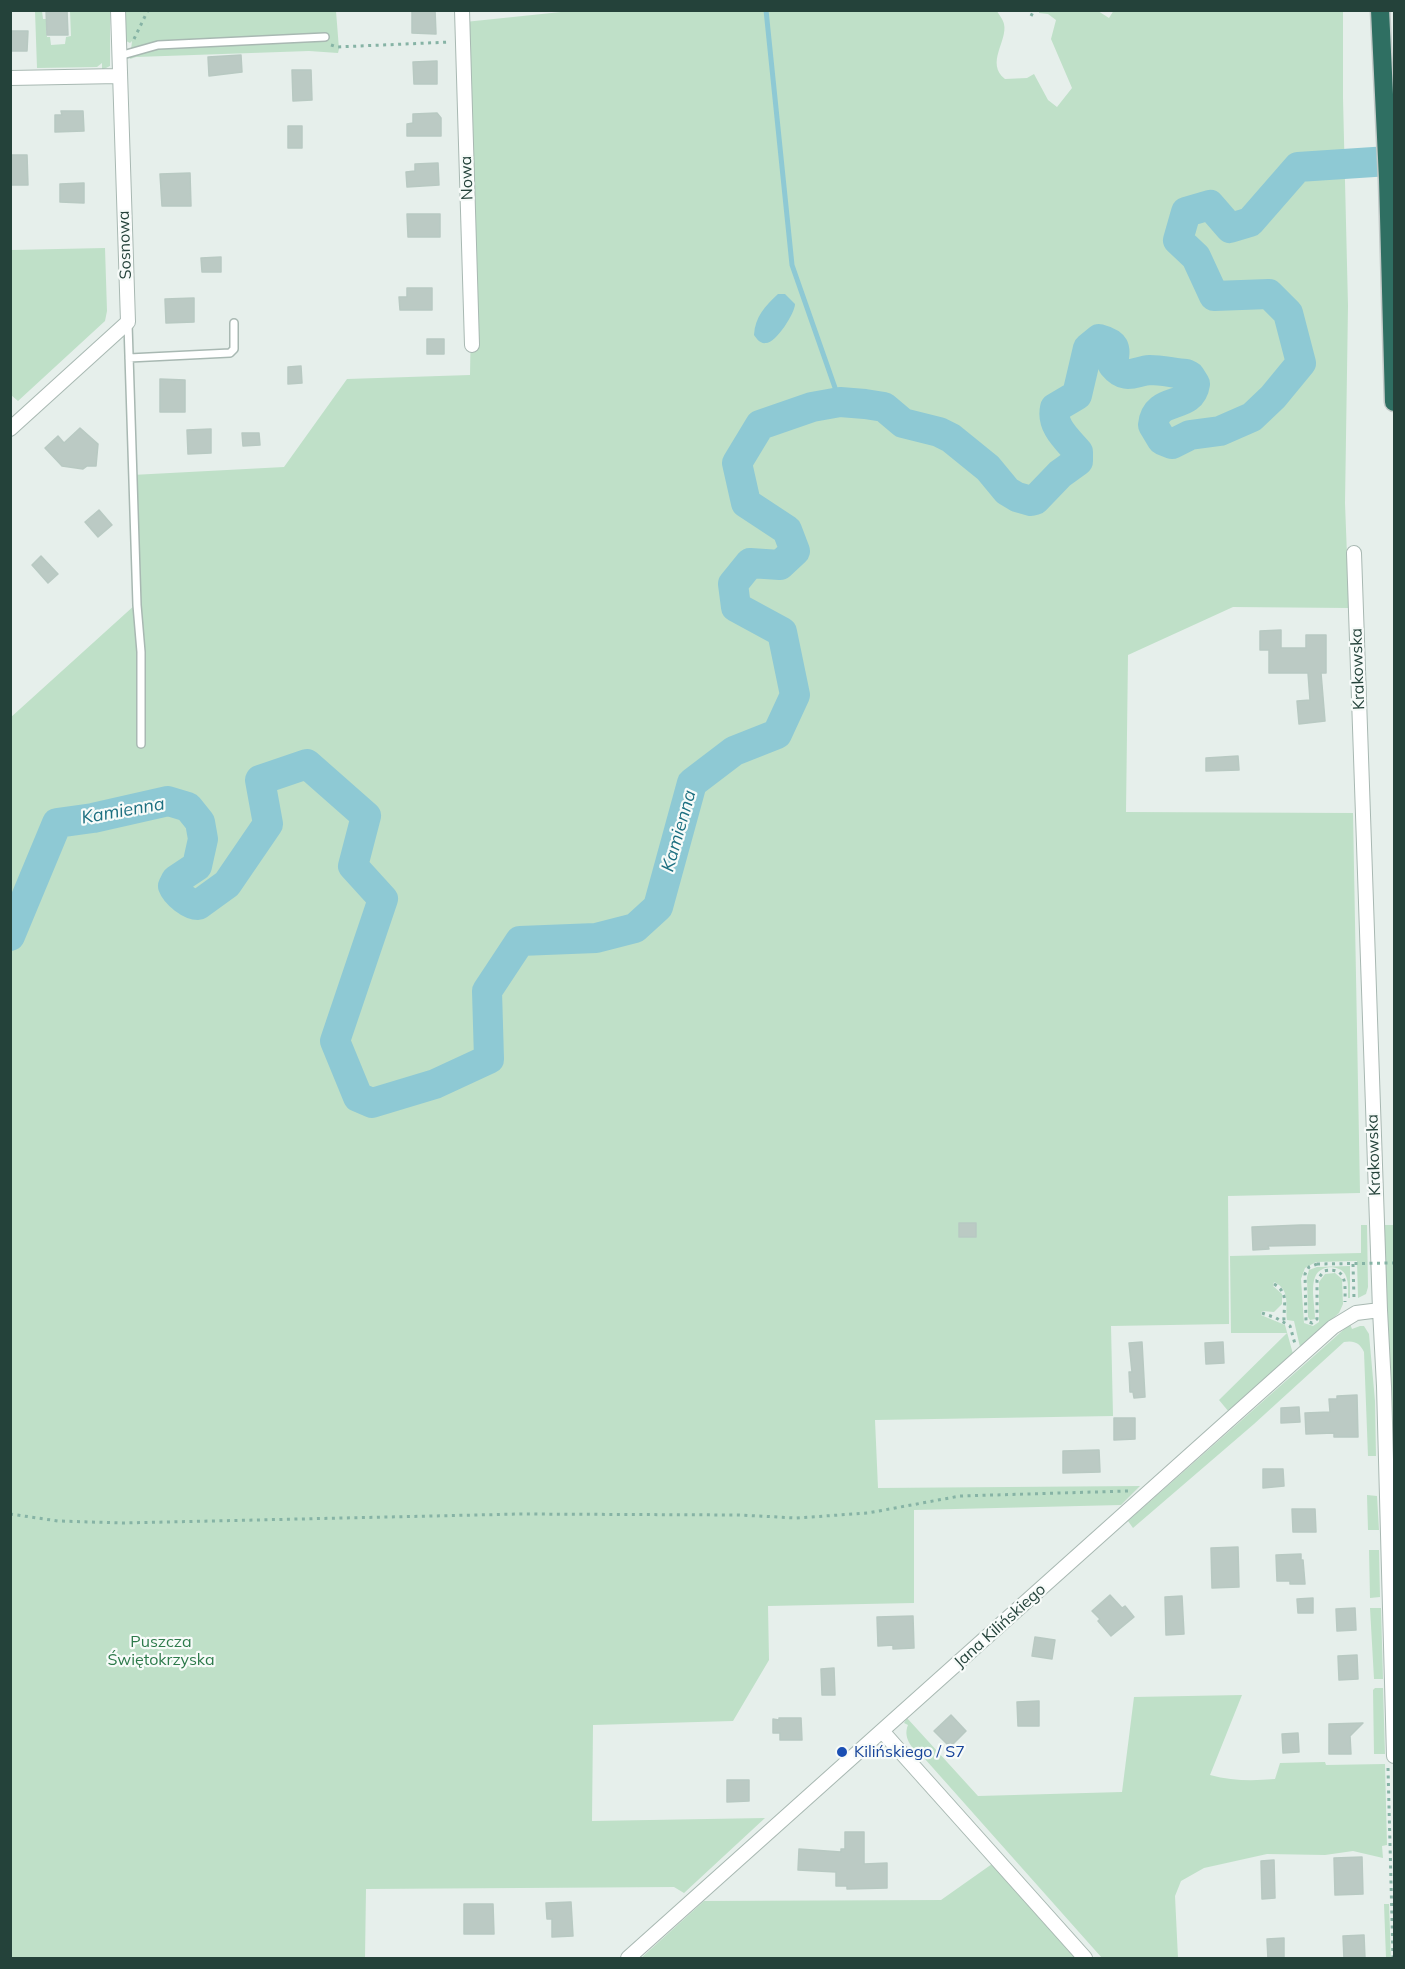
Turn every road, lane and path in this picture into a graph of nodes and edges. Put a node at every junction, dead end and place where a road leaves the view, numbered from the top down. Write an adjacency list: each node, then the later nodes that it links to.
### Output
1 (118, 10): 8 (street, Sosnowa)
2 (462, 10): 7 (street, Nowa)
3 (1034, 10): 5 (path)
4 (1380, 10): 15 (highway)
5 (1031, 16)
6 (325, 37): 7 (path); 8 (lane)
7 (463, 42): 13 (street, Nowa)
8 (119, 56): 9 (street, Sosnowa)
9 (119, 76): 10 (street); 11 (street, Sosnowa)
10 (10, 78)
11 (128, 322): 14 (lane); 16 (street)
12 (234, 323): 14 (lane)
13 (472, 345)
14 (129, 358): 18 (lane)
15 (1395, 402)
16 (10, 429)
17 (1354, 553): 23 (street, Krakowska)
18 (141, 744)
19 (1353, 1263): 20 (path, bridge); 22 (path); 25 (path, bridge)
20 (1395, 1263)
21 (1274, 1284): 26 (path)
22 (1354, 1298)
23 (1380, 1310): 25 (street, Jana Kilińskiego); 31 (street, Krakowska)
24 (1262, 1314): 26 (path)
25 (1349, 1315): 27 (street, Jana Kilińskiego)
26 (1284, 1322): 27 (path)
27 (1299, 1358): 28 (street, Jana Kilińskiego)
28 (1151, 1491): 29 (path); 30 (street, Jana Kilińskiego)
29 (10, 1514)
30 (882, 1731): 33 (street, Jana Kilińskiego); 34 (street)
31 (1395, 1756)
32 (1390, 1856): 35 (path)
33 (628, 1959)
34 (1085, 1959)
35 (1393, 1959)

